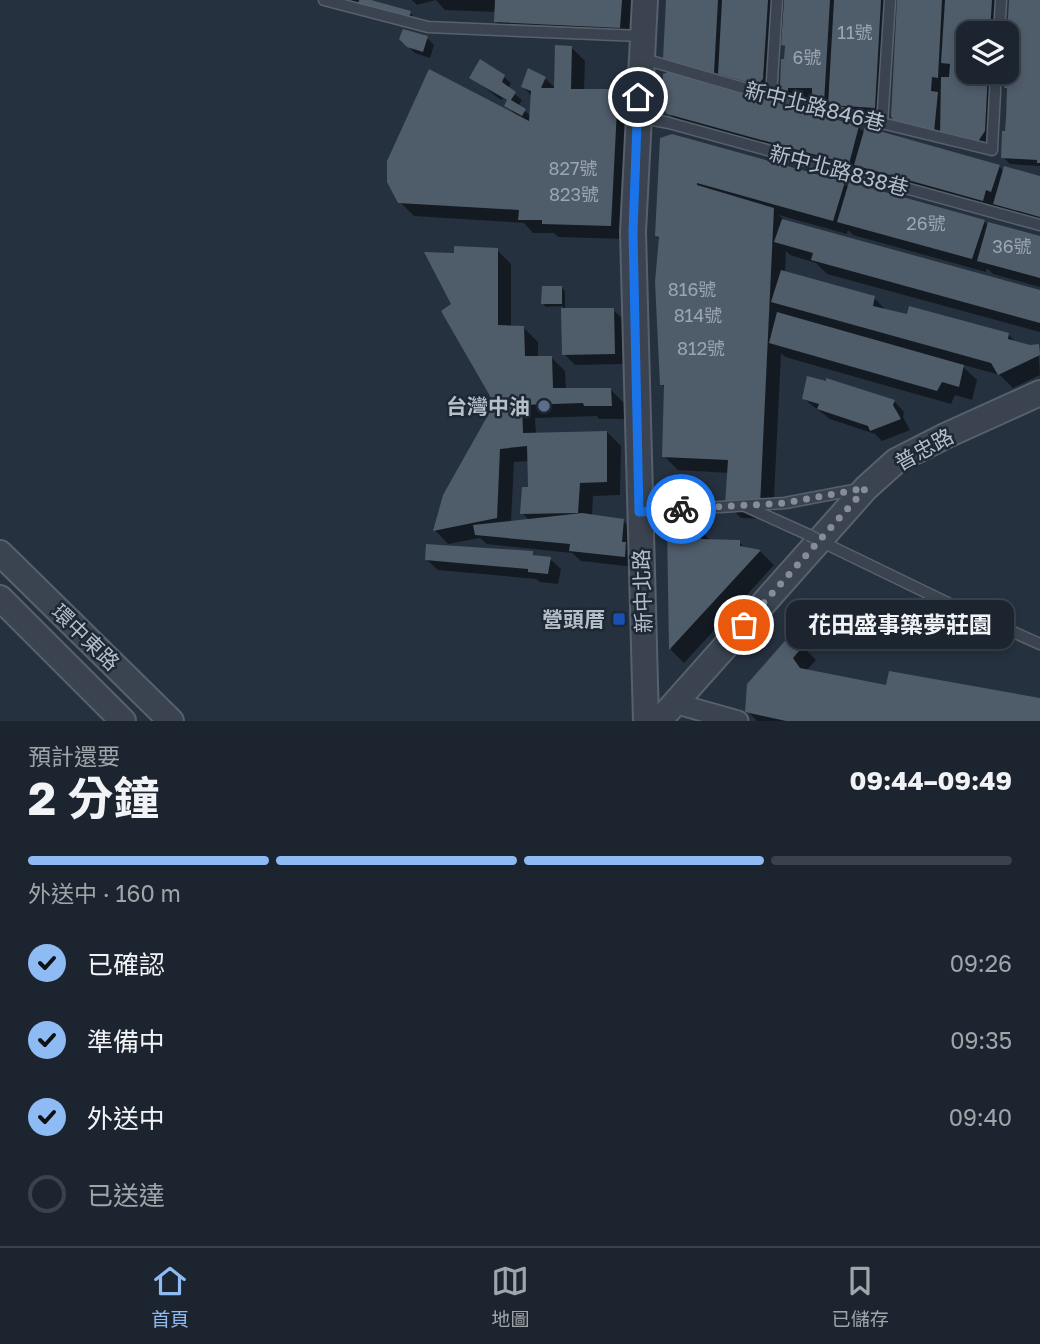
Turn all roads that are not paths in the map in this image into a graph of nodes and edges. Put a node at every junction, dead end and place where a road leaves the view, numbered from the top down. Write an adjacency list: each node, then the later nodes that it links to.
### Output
1 (324, 0): 7 (lane, 新中北路846巷)
2 (645, 0): 7 (street, 新中北路)
3 (777, 0): 9 (lane)
4 (890, 0): 11 (lane)
5 (1001, 0): 6 (lane)
6 (1000, 21)
7 (641, 47): 9 (lane, 新中北路846巷); 10 (street, 新中北路)
8 (995, 84): 11 (lane, 新中北路846巷)
9 (771, 96): 11 (lane, 新中北路846巷)
10 (638, 117): 12 (lane, 新中北路838巷); 16 (street, 新中北路)
11 (882, 124)
12 (1040, 225)
13 (1040, 393): 14 (street, 普忠路)
14 (866, 488): 15 (lane); 20 (street, 普忠路)
15 (743, 505): 16 (lane); 19 (lane, bridge)
16 (639, 512): 23 (street, 新中北路)
17 (0, 553): 22 (street, 環中東路)
18 (0, 598): 21 (street, 環中東路)
19 (1040, 644)
20 (666, 712): 24 (street)
21 (123, 721)
22 (171, 721)
23 (646, 721)
24 (738, 721)

